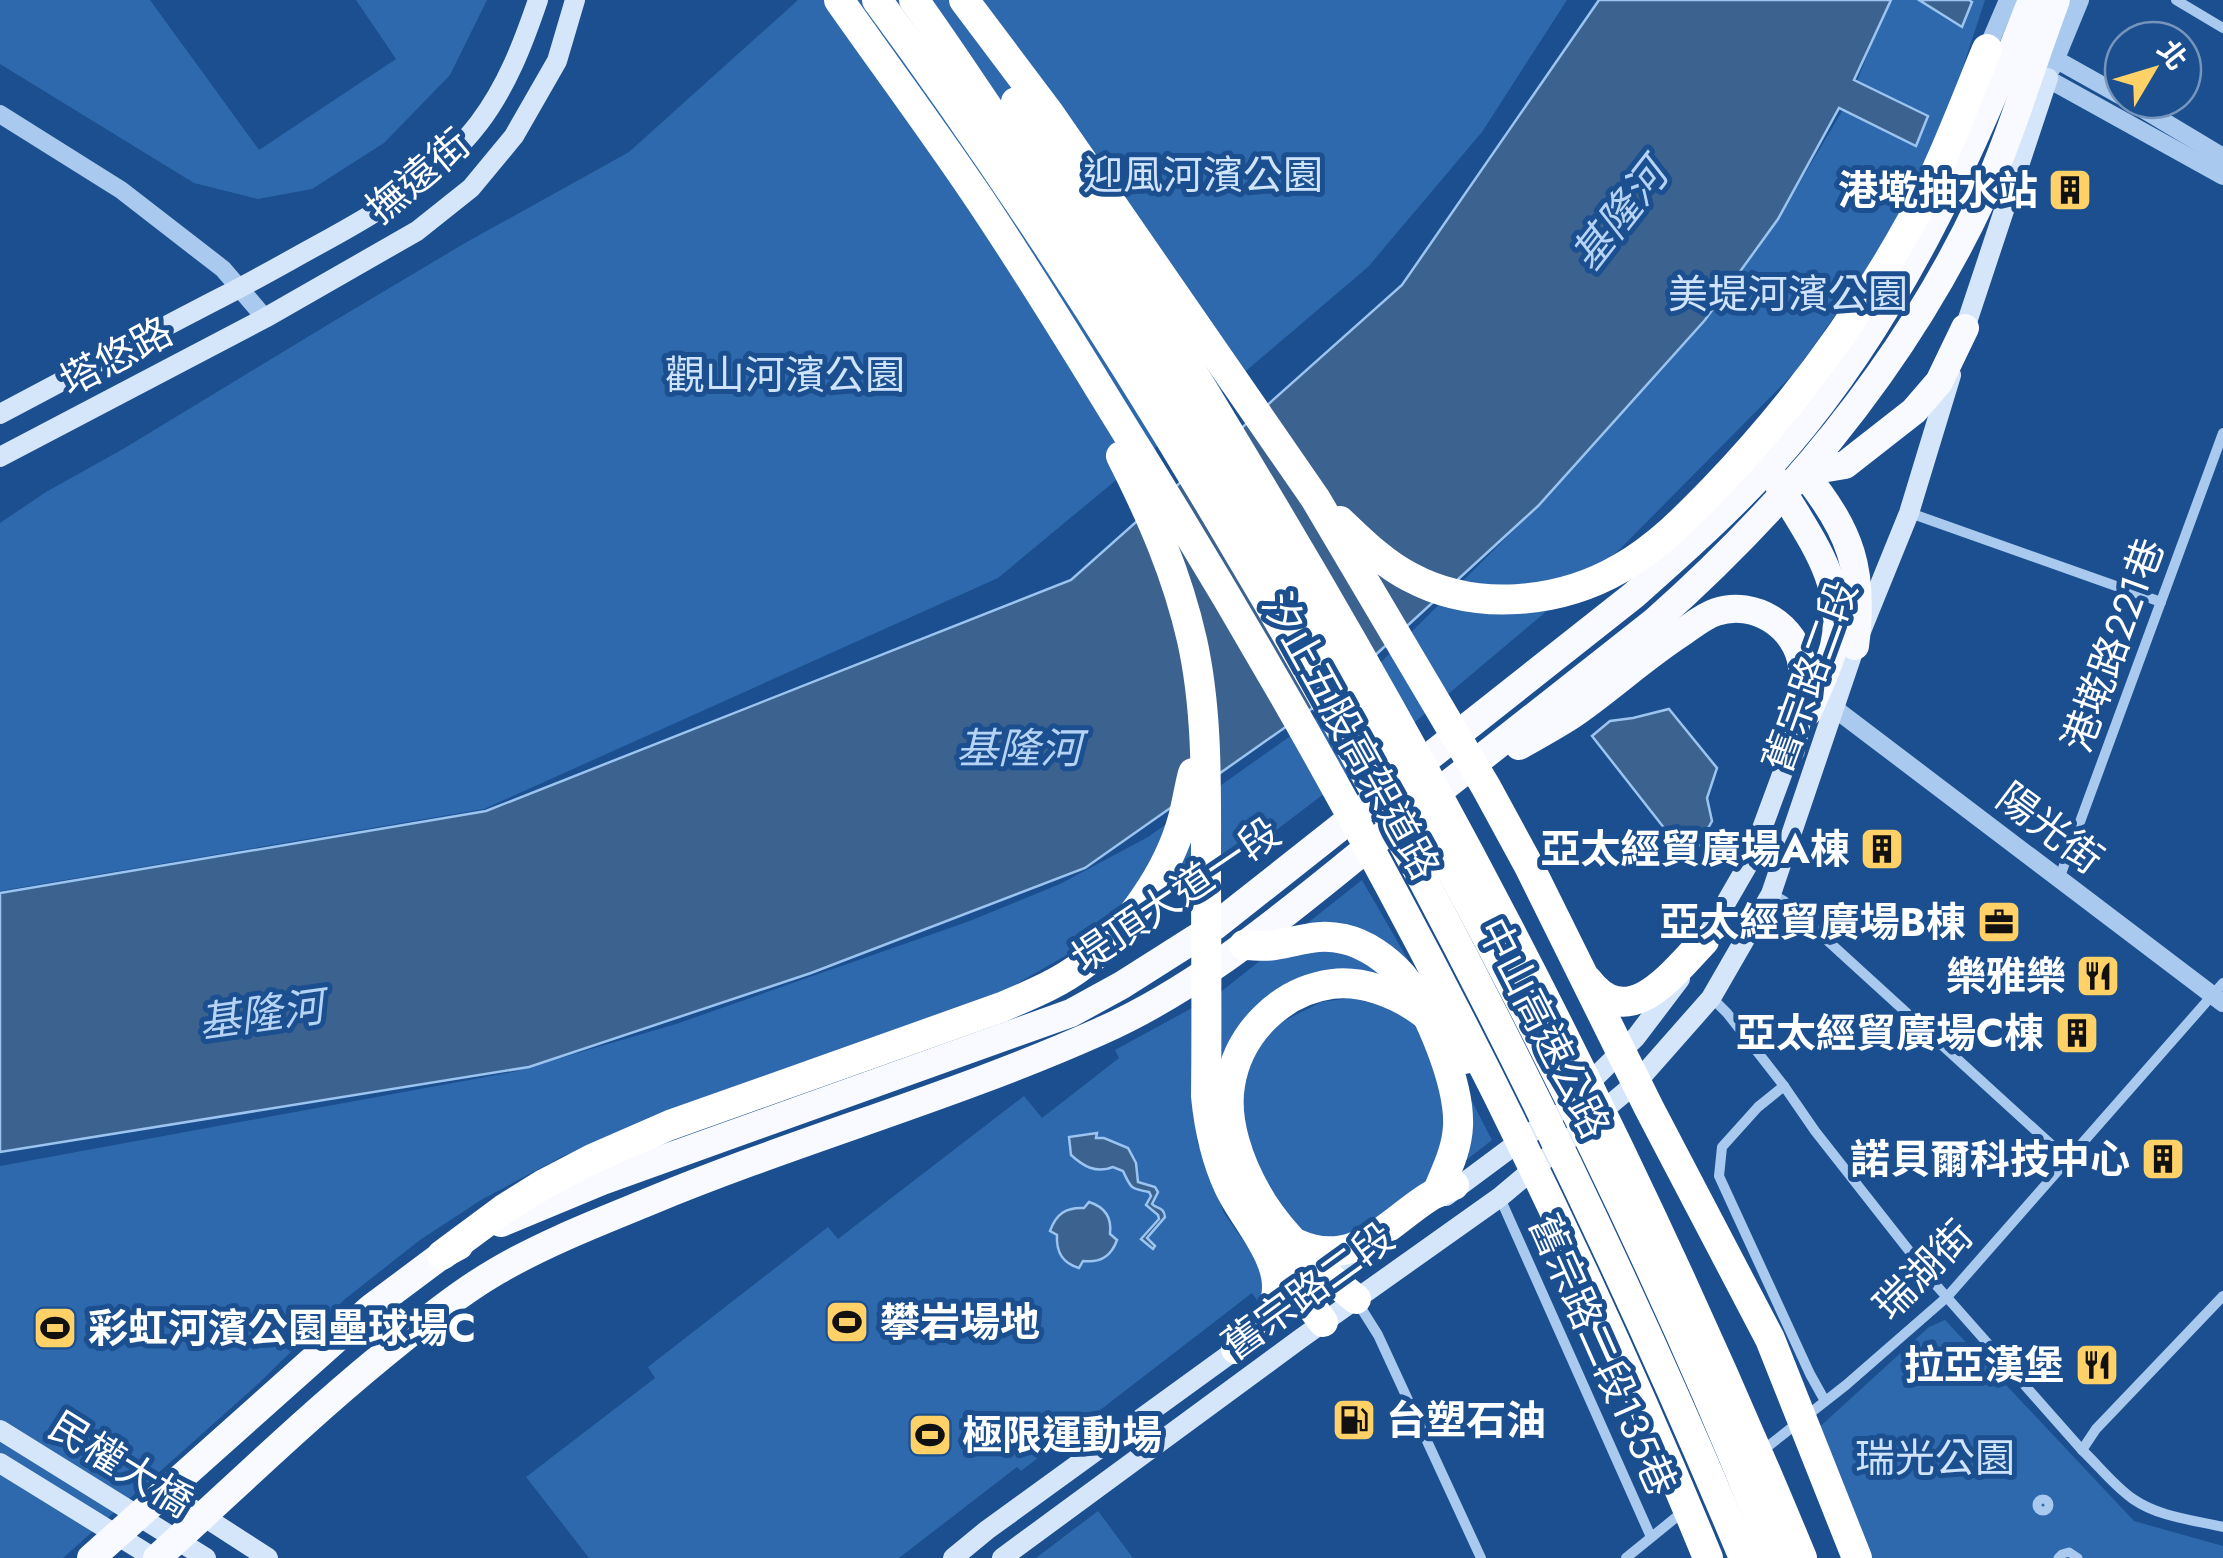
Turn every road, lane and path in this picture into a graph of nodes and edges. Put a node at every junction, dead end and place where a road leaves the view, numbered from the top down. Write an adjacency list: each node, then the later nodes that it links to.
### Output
1 (538, 0): 21 (main road, 撫遠街)
2 (576, 0): 22 (main road, 撫遠街)
3 (838, 0): 20 (highway, 汐止五股高架道路)
4 (877, 0): 81 (highway, 中山高速公路)
5 (914, 0): 82 (highway, 中山高速公路)
6 (944, 0): 83 (highway, 汐止五股高架道路)
7 (964, 0): 31 (highway)
8 (2008, 0): 14 (street)
9 (2032, 0): 14 (highway)
10 (2056, 0): 14 (highway)
11 (2080, 0): 14 (street)
12 (2176, 0): 13 (street)
13 (2223, 28)
14 (2023, 54): 15 (street); 19 (street); 23 (main road, 舊宗路二段); 28 (highway, 堤頂大道一段); 29 (highway, 堤頂大道一段); 31 (highway)
15 (2103, 88)
16 (0, 114): 21 (street)
17 (2163, 120): 18 (street)
18 (2223, 156)
19 (2223, 176)
20 (974, 192): 35 (highway); 49 (highway, 汐止五股高架道路)
21 (240, 288): 22 (street); 24 (main road, 塔悠路)
22 (265, 318): 27 (main road, 塔悠路)
23 (1965, 328): 29 (highway); 32 (main road, 舊宗路二段)
24 (0, 414)
25 (2223, 433): 26 (street, 港墘路221巷)
26 (2219, 456): 33 (street, 港墘路221巷)
27 (0, 457)
28 (1768, 467): 30 (highway); 55 (highway, 堤頂大道一段)
29 (1803, 472): 30 (highway, 堤頂大道一段); 34 (highway)
30 (1784, 495): 37 (highway); 38 (highway, 堤頂大道一段)
31 (1316, 498): 43 (highway)
32 (1909, 513): 33 (street); 34 (main road, 舊宗路二段)
33 (2161, 602): 39 (street, 港墘路221巷)
34 (1855, 646): 36 (main road, 舊宗路二段)
35 (1201, 695): 53 (highway); 55 (highway)
36 (1834, 708): 39 (street, 陽光街); 40 (main road, 舊宗路二段)
37 (1791, 750): 38 (highway); 41 (main road, 舊宗路二段)
38 (1428, 800): 42 (highway, 堤頂大道一段)
39 (2059, 879): 44 (street, 陽光街)
40 (1771, 894): 45 (main road, 舊宗路二段); 50 (street)
41 (1704, 942): 43 (highway); 46 (main road, 舊宗路二段)
42 (1244, 945): 51 (highway); 69 (highway, 堤頂大道一段)
43 (1580, 970): 46 (highway)
44 (2219, 994): 50 (street, 瑞湖街)
45 (1711, 998): 47 (main road, 舊宗路二段); 48 (street)
46 (1622, 1052): 47 (highway); 51 (main road, 舊宗路二段)
47 (1637, 1082): 52 (main road, 舊宗路二段); 84 (highway)
48 (1784, 1086): 58 (street); 62 (street)
49 (1520, 1140): 54 (highway); 80 (highway, 汐止五股高架道路)
50 (2066, 1159): 58 (street, 瑞湖街)
51 (1451, 1188): 54 (highway); 56 (main road, 舊宗路二段)
52 (1500, 1197): 59 (main road, 舊宗路二段); 71 (street, 舊宗路二段135巷)
53 (1256, 1232): 60 (highway); 61 (highway)
54 (1297, 1244): 56 (highway)
55 (442, 1256): 66 (highway, 堤頂大道一段)
56 (1332, 1280): 59 (highway); 60 (main road, 舊宗路二段)
57 (2223, 1296): 64 (street)
58 (1947, 1297): 62 (street, 瑞湖街); 64 (street)
59 (1356, 1299): 60 (main road, 舊宗路二段); 78 (street)
60 (1314, 1310): 61 (main road, 舊宗路二段); 77 (main road, 舊宗路二段)
61 (1236, 1349): 72 (main road, 舊宗路二段)
62 (1825, 1402): 67 (street, 瑞湖街)
63 (0, 1430): 75 (main road, 民權大橋)
64 (2082, 1450): 70 (street)
65 (0, 1462): 74 (main road, 民權大橋)
66 (166, 1492): 69 (main road); 73 (highway, 堤頂大道一段)
67 (1709, 1492)
68 (1694, 1503): 71 (street)
69 (202, 1517): 74 (highway, 堤頂大道一段); 76 (main road)
70 (2223, 1527)
71 (1651, 1537): 79 (street)
72 (967, 1554)
73 (91, 1558)
74 (155, 1558)
75 (206, 1558)
76 (268, 1558)
77 (1002, 1558)
78 (1481, 1558)
79 (1626, 1558)
80 (1708, 1558)
81 (1744, 1558)
82 (1775, 1558)
83 (1802, 1558)
84 (1857, 1558)
85 (2058, 1558): 86 (street)
86 (2078, 1558)

